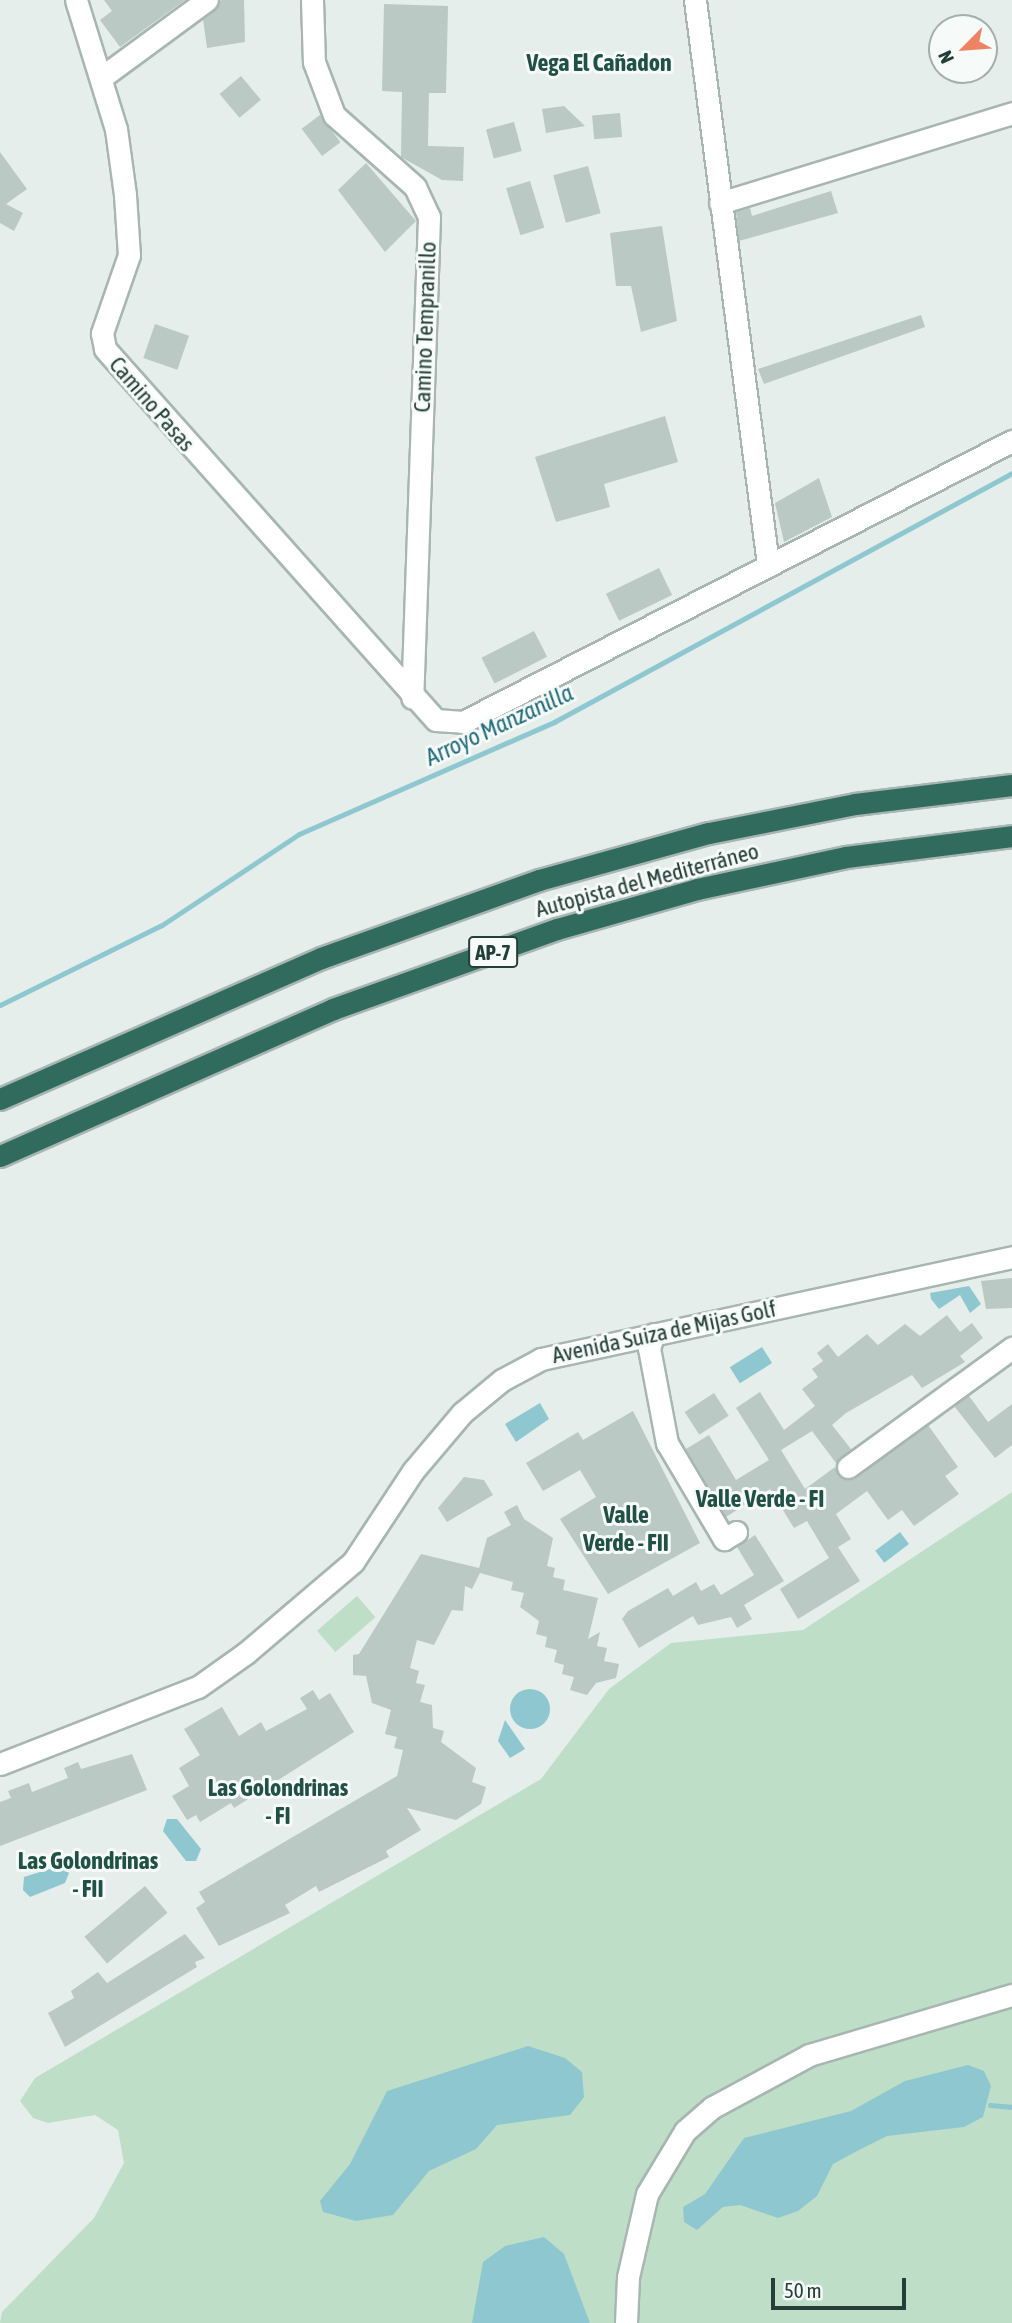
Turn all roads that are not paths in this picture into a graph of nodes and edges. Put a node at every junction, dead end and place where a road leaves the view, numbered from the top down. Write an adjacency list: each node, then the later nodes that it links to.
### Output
1 (76, 0): 5 (street, Camino Pasas)
2 (206, 0): 5 (street)
3 (312, 0): 10 (street, Camino Tempranillo)
4 (695, 0): 7 (street)
5 (102, 77): 10 (street, Camino Pasas)
6 (1012, 113): 7 (street)
7 (720, 202): 9 (street)
8 (1012, 442): 9 (street, Camino Pasas)
9 (768, 564): 10 (street, Camino Pasas)
10 (412, 698)
11 (1012, 785): 13 (highway, Autopista del Mediterráneo / AP-7)
12 (1012, 836): 14 (highway, Autopista del Mediterráneo / AP-7)
13 (0, 1099)
14 (0, 1156)
15 (1012, 1257): 16 (street, Avenida Suiza de Mijas Golf)
16 (654, 1334): 19 (street); 20 (street, Avenida Suiza de Mijas Golf)
17 (1012, 1348): 18 (street)
18 (848, 1467)
19 (736, 1532)
20 (0, 1764)
21 (1012, 1995): 22 (street)
22 (626, 2323)

